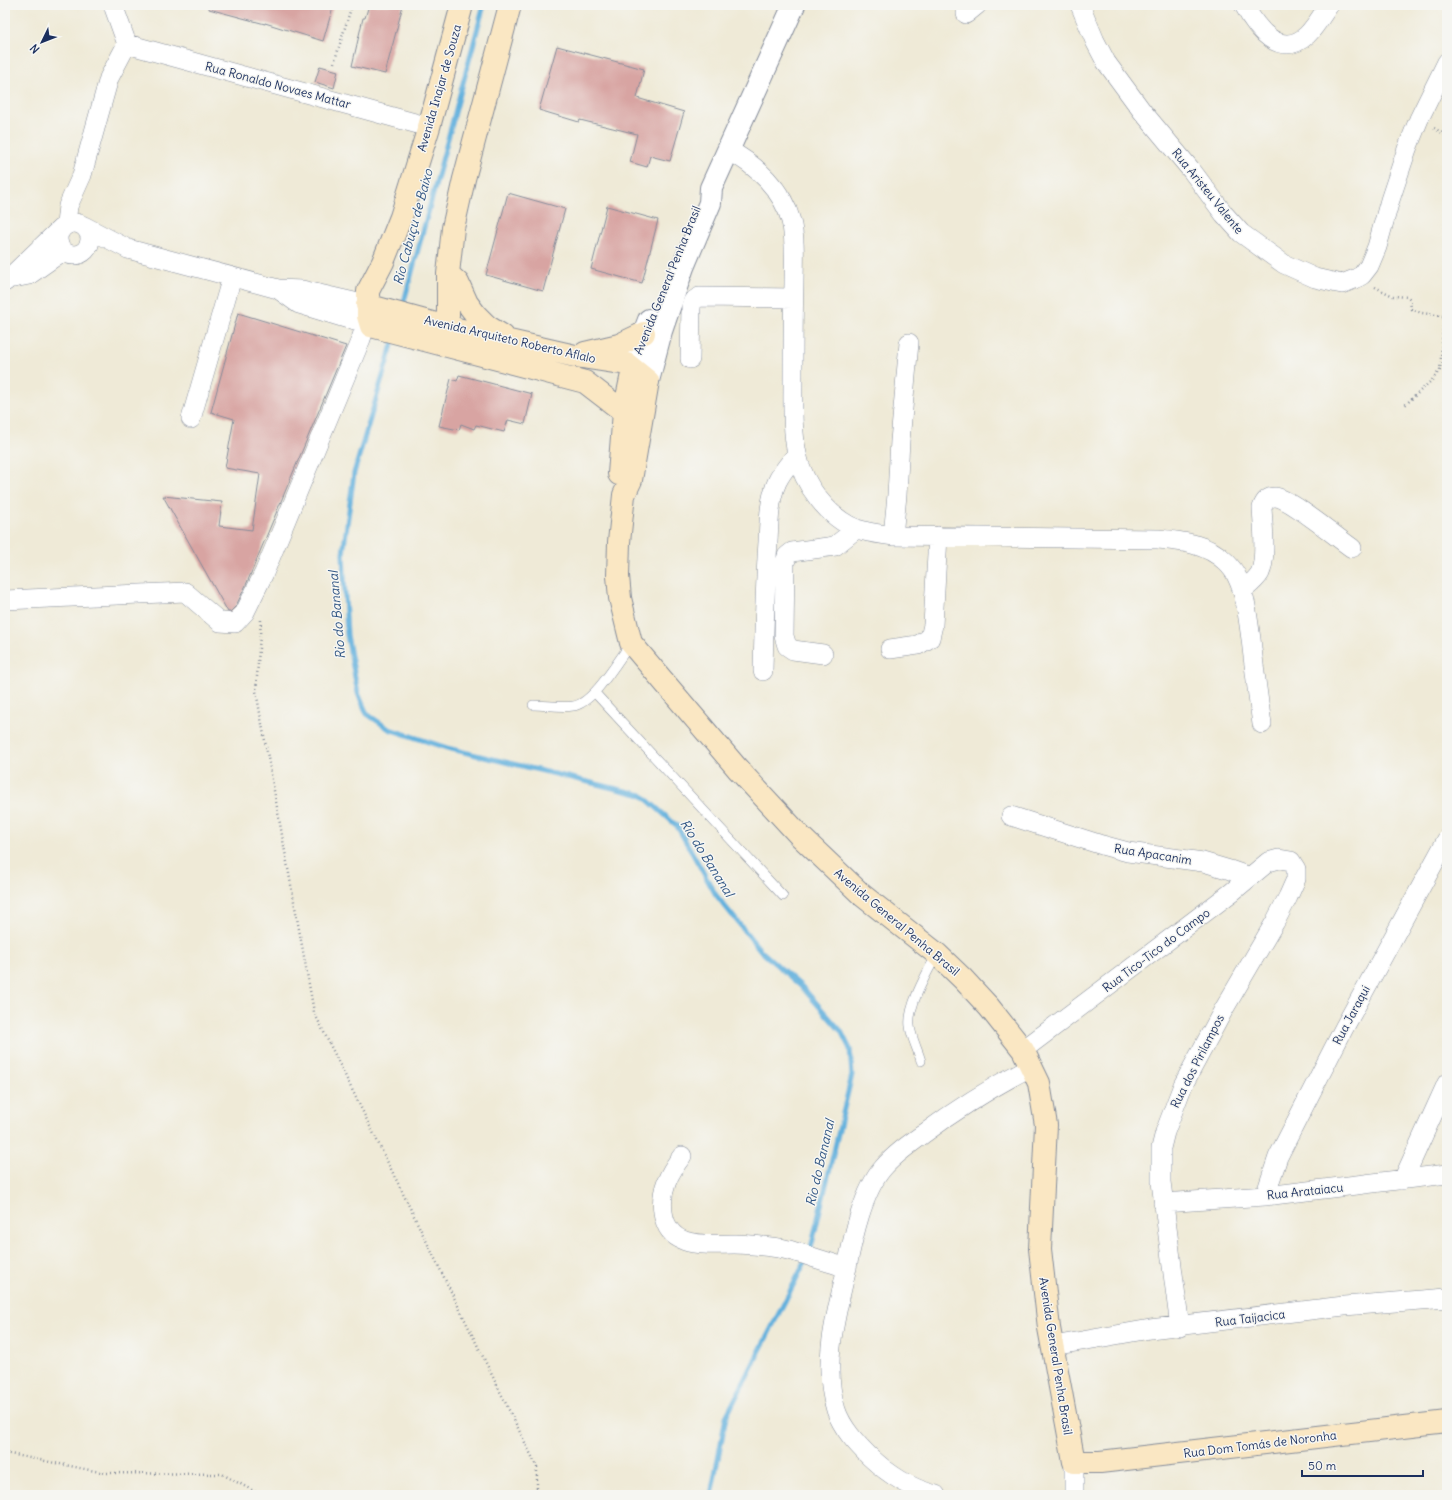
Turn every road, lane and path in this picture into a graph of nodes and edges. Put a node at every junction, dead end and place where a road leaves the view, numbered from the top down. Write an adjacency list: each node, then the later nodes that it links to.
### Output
1 (113, 5): 9 (street)
2 (352, 5): 11 (path)
3 (462, 5): 12 (main road, Avenida Inajar de Souza)
4 (510, 5): 19 (main road)
5 (794, 5): 13 (street, Avenida General Penha Brasil)
6 (1080, 5): 20 (street, Rua Aristeu Valente)
7 (1244, 5): 8 (street)
8 (1329, 5)
9 (127, 44): 12 (street, Rua Ronaldo Novaes Mattar); 15 (street)
10 (1447, 62): 20 (street)
11 (334, 63)
12 (429, 127): 24 (main road, Avenida Inajar de Souza)
13 (728, 150): 14 (street, Avenida General Penha Brasil); 23 (street)
14 (711, 188): 27 (street, Avenida General Penha Brasil); 32 (street, Avenida General Penha Brasil)
15 (72, 226): 16 (street); 17 (street); 18 (street); 22 (street)
16 (86, 249): 17 (street); 18 (street)
17 (128, 249): 21 (street)
18 (63, 251): 22 (street)
19 (448, 274): 25 (main road); 28 (main road)
20 (1363, 274): 34 (path)
21 (232, 277): 24 (street); 36 (street)
22 (7, 280)
23 (793, 298): 31 (street); 38 (street)
24 (372, 318): 26 (main road, Avenida Arquiteto Roberto Aflalo); 45 (street)
25 (440, 326): 26 (main road); 28 (main road, Avenida Arquiteto Roberto Aflalo)
26 (410, 330): 33 (main road, Avenida Arquiteto Roberto Aflalo)
27 (644, 332): 30 (main road); 32 (street, Avenida General Penha Brasil)
28 (513, 341): 30 (main road, Avenida Arquiteto Roberto Aflalo)
29 (909, 344): 41 (street)
30 (575, 356): 32 (main road, Avenida Arquiteto Roberto Aflalo)
31 (690, 359)
32 (640, 375): 35 (main road, Avenida General Penha Brasil)
33 (565, 378): 35 (main road, Avenida Arquiteto Roberto Aflalo); 37 (main road)
34 (1404, 406)
35 (632, 414): 37 (main road, Avenida General Penha Brasil); 39 (main road, Avenida General Penha Brasil)
36 (191, 419)
37 (621, 438): 39 (main road, Avenida General Penha Brasil)
38 (797, 454): 40 (street); 50 (street)
39 (624, 495): 47 (main road, Avenida General Penha Brasil)
40 (856, 529): 41 (street); 49 (street)
41 (893, 536): 42 (street)
42 (938, 536): 44 (street); 48 (street)
43 (1352, 548): 44 (street)
44 (1242, 591): 53 (street)
45 (5, 600)
46 (262, 612): 76 (path)
47 (631, 643): 51 (lane); 59 (main road, Avenida General Penha Brasil)
48 (890, 649)
49 (823, 654)
50 (764, 671)
51 (595, 693): 52 (lane); 58 (lane)
52 (533, 705)
53 (1262, 724)
54 (1011, 816): 57 (street, Rua Apacanim)
55 (1447, 839): 66 (street, Rua Jaraqui)
56 (1291, 861): 57 (street, Rua Tico-Tico do Campo); 67 (street, Rua dos Pirilampos)
57 (1250, 877): 60 (street, Rua Tico-Tico do Campo)
58 (783, 896)
59 (937, 954): 60 (main road, Avenida General Penha Brasil); 61 (lane)
60 (1027, 1058): 68 (street, Rua Tico-Tico do Campo); 71 (main road, Avenida General Penha Brasil)
61 (921, 1061)
62 (1447, 1083): 65 (street)
63 (682, 1156): 68 (street)
64 (1447, 1174): 65 (street, Rua Arataiacu)
65 (1403, 1180): 66 (street, Rua Arataiacu)
66 (1265, 1196): 67 (street, Rua Arataiacu)
67 (1163, 1203): 70 (street, Rua dos Pirilampos)
68 (838, 1265): 77 (street, Rua Tico-Tico do Campo)
69 (1447, 1298): 70 (street, Rua Taijacica)
70 (1180, 1326): 71 (street, Rua Taijacica)
71 (1053, 1346): 74 (main road, Avenida General Penha Brasil)
72 (1447, 1422): 74 (main road, Rua Dom Tomás de Noronha)
73 (5, 1453): 75 (path)
74 (1074, 1462): 78 (street, Avenida General Penha Brasil)
75 (261, 1495)
76 (537, 1495)
77 (936, 1495)
78 (1074, 1495)

